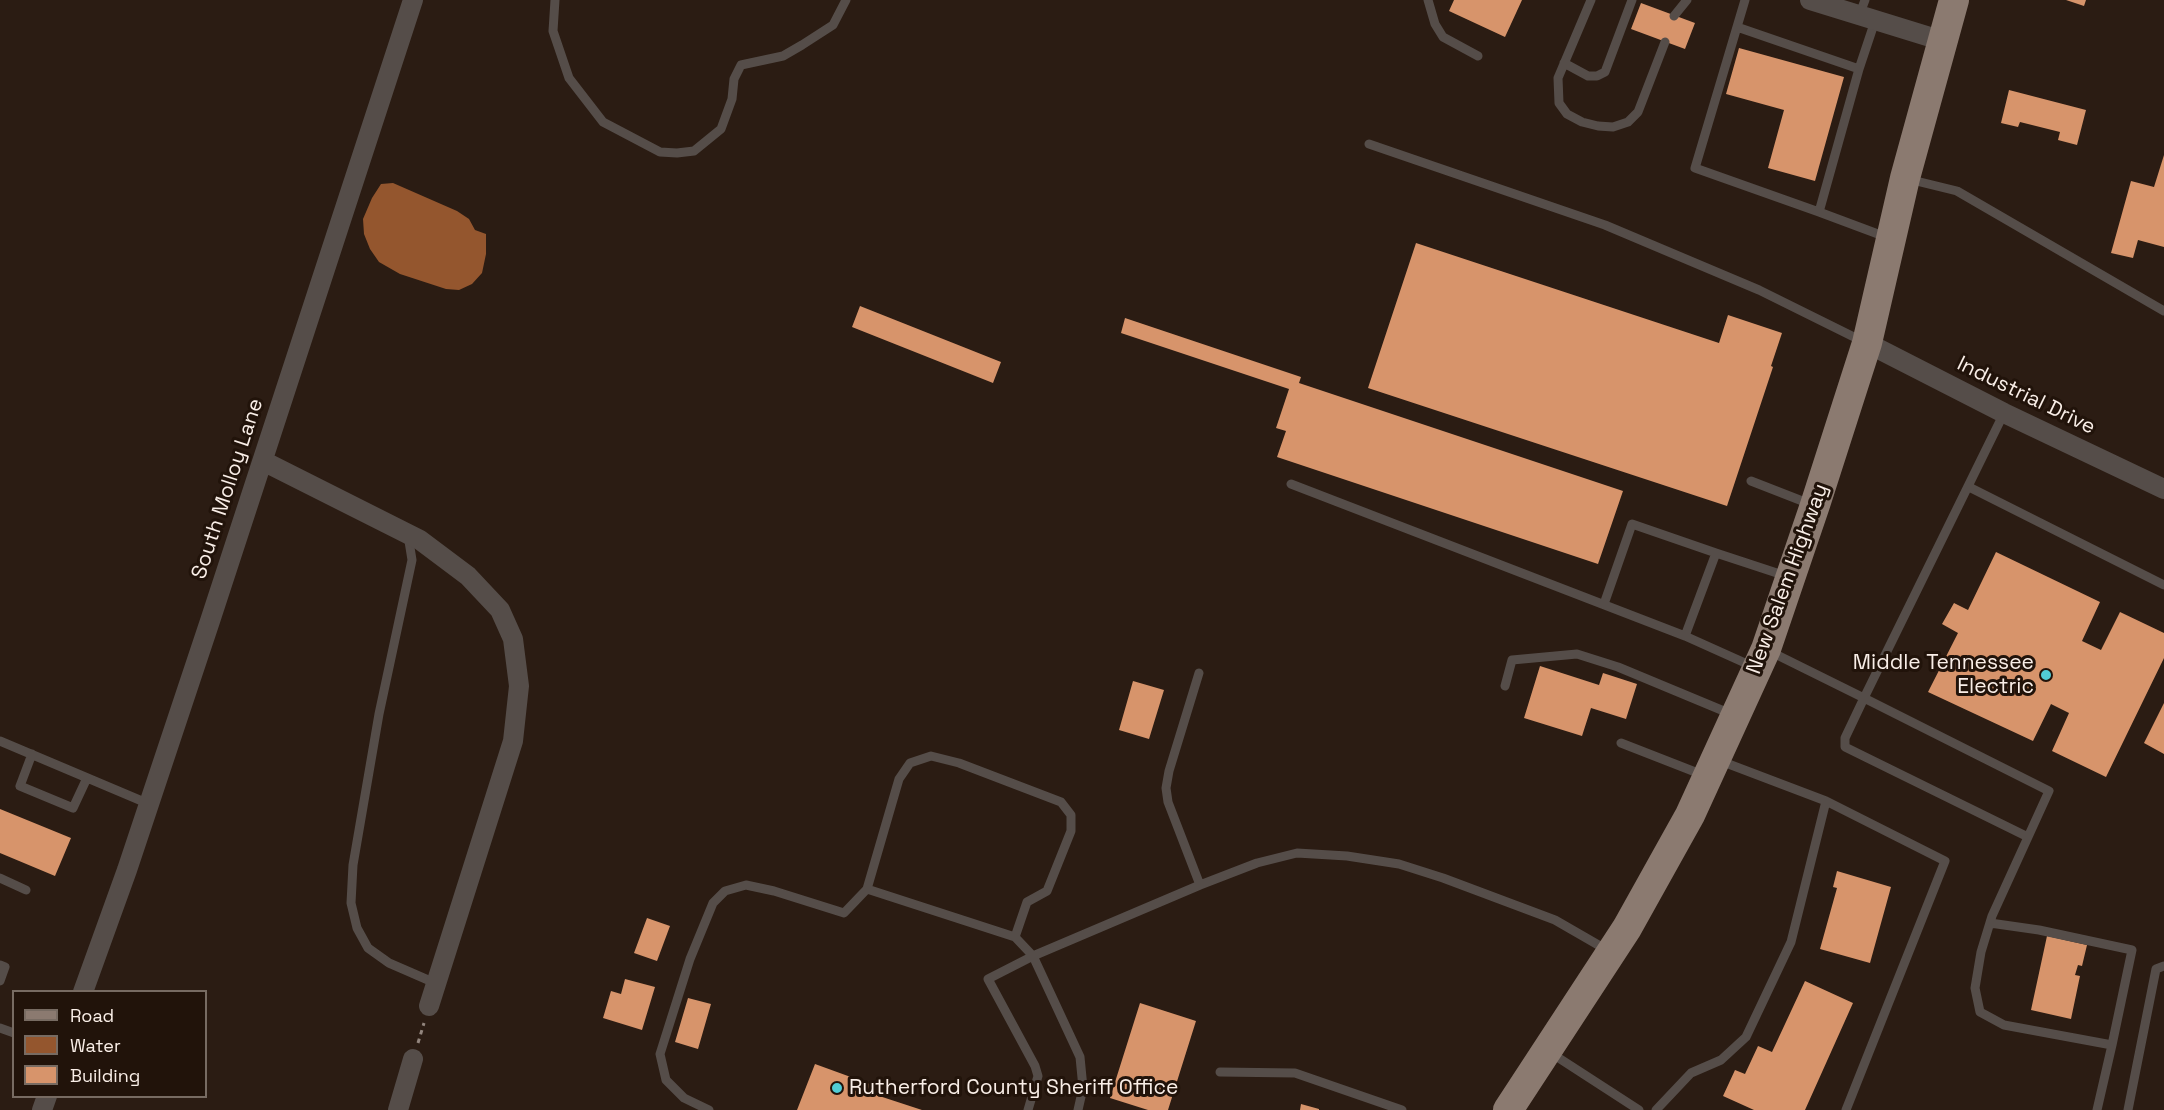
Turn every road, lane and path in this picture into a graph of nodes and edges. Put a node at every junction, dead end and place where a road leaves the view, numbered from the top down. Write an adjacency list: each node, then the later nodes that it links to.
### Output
1 (413, 0): 26 (street, South Molloy Lane)
2 (555, 0): 3 (lane)
3 (846, 0)
4 (1428, 0): 16 (lane)
5 (1591, 0): 17 (lane)
6 (1632, 0): 17 (lane)
7 (1687, 0): 12 (lane)
8 (1745, 0): 13 (lane)
9 (1810, 0): 11 (street)
10 (1954, 0): 14 (main road, New Salem Highway)
11 (1866, 12): 14 (street); 18 (lane)
12 (1674, 16)
13 (1737, 27): 18 (lane); 21 (lane)
14 (1942, 41): 20 (main road, New Salem Highway)
15 (1665, 42): 17 (lane)
16 (1478, 56)
17 (1564, 63)
18 (1859, 69): 21 (lane)
19 (1369, 144): 24 (lane)
20 (1905, 178): 22 (main road, New Salem Highway); 23 (lane)
21 (1819, 212): 22 (lane)
22 (1892, 238): 24 (main road, New Salem Highway)
23 (2164, 311)
24 (1867, 343): 25 (street, Industrial Drive); 31 (main road, New Salem Highway)
25 (2004, 413): 29 (lane); 30 (street, Industrial Drive)
26 (263, 462): 32 (street); 49 (street, South Molloy Lane)
27 (1751, 481): 31 (lane)
28 (1291, 484): 36 (lane)
29 (1969, 487): 35 (lane); 41 (lane)
30 (2164, 489)
31 (1815, 506): 34 (main road, New Salem Highway)
32 (408, 534): 62 (lane); 62 (street)
33 (1716, 553): 34 (lane); 36 (lane); 37 (lane)
34 (1791, 578): 38 (main road, New Salem Highway)
35 (2164, 585)
36 (1604, 604): 37 (lane)
37 (1685, 636): 38 (lane)
38 (1761, 659): 41 (lane); 42 (main road, New Salem Highway)
39 (1199, 673): 52 (lane)
40 (1505, 686): 42 (lane)
41 (1864, 698): 50 (lane); 50 (lane)
42 (1736, 716): 46 (main road, New Salem Highway)
43 (0, 741): 45 (lane)
44 (1621, 742): 46 (lane)
45 (32, 754): 47 (lane); 47 (lane)
46 (1712, 768): 48 (lane); 57 (main road, New Salem Highway)
47 (87, 778): 49 (lane)
48 (1826, 801): 76 (lane); 77 (lane)
49 (149, 804): 63 (street, South Molloy Lane)
50 (2028, 837): 55 (lane)
51 (0, 878): 54 (lane)
52 (1200, 885): 57 (lane); 58 (lane)
53 (867, 889): 56 (lane); 56 (lane); 70 (lane)
54 (26, 890)
55 (1990, 923): 65 (lane); 65 (lane)
56 (1015, 937): 58 (lane)
57 (1612, 953): 66 (main road, New Salem Highway)
58 (1033, 956): 71 (lane); 72 (lane)
59 (0, 965): 61 (lane)
60 (2164, 966): 79 (lane)
61 (0, 981)
62 (435, 983): 64 (street)
63 (84, 990)
64 (429, 1005): 67 (path)
65 (2112, 1045): 78 (lane)
66 (1548, 1051): 74 (main road, New Salem Highway); 75 (lane)
67 (412, 1059): 69 (street)
68 (1220, 1072): 73 (lane)
69 (398, 1110)
70 (709, 1110)
71 (1028, 1110)
72 (1078, 1110)
73 (1402, 1110)
74 (1508, 1110)
75 (1640, 1110)
76 (1656, 1110)
77 (1846, 1110)
78 (2097, 1110)
79 (2128, 1110)

